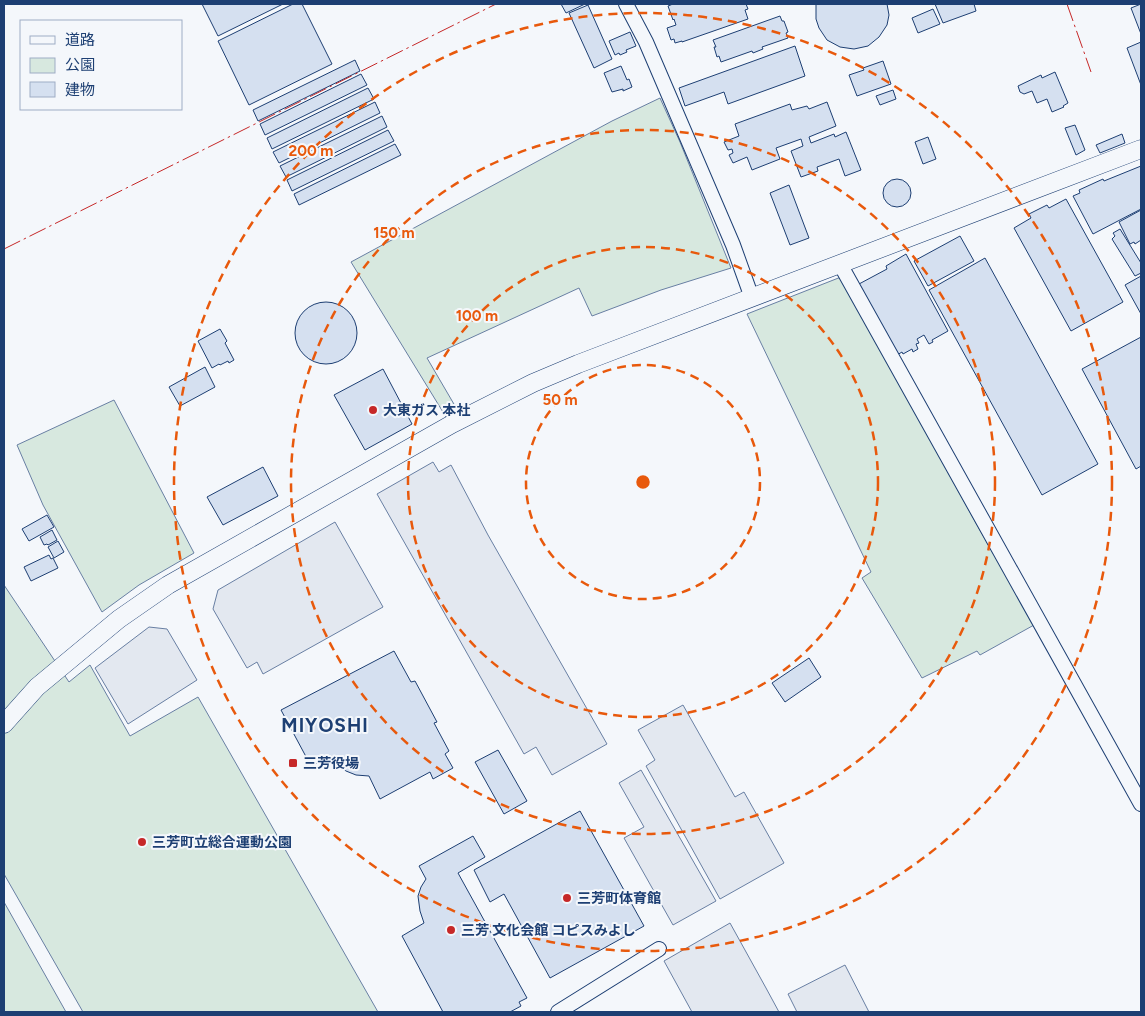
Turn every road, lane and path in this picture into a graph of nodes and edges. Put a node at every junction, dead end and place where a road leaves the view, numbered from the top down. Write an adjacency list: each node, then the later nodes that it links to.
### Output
1 (626, 4): 4 (street)
2 (1141, 149): 3 (street)
3 (840, 264): 4 (street); 6 (street)
4 (752, 298): 5 (street)
5 (4, 724)
6 (1141, 804)
7 (659, 949): 8 (street)
8 (558, 1012)

